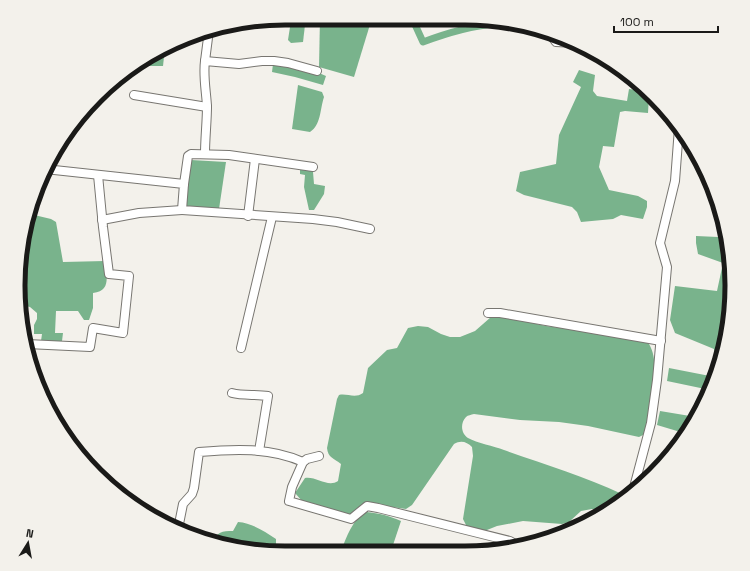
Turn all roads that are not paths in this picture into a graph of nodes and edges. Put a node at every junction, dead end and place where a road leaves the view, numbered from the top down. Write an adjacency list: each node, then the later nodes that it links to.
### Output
1 (208, 37): 2 (street)
2 (205, 61): 3 (street); 5 (street)
3 (317, 71)
4 (134, 95): 5 (street)
5 (207, 107): 7 (street)
6 (678, 137): 19 (street)
7 (205, 154): 8 (street); 12 (street)
8 (254, 159): 9 (street); 14 (street)
9 (313, 167)
10 (52, 170): 11 (street)
11 (98, 175): 12 (street); 16 (street)
12 (184, 184): 13 (street)
13 (182, 210): 14 (street); 16 (street)
14 (248, 216): 15 (street)
15 (272, 217): 17 (street); 21 (street)
16 (102, 220): 20 (street)
17 (370, 229)
18 (488, 313): 19 (street)
19 (661, 341): 26 (street)
20 (32, 344)
21 (240, 348)
22 (232, 393): 23 (street)
23 (259, 451): 25 (street); 27 (street)
24 (319, 456): 25 (street)
25 (303, 462): 28 (street)
26 (635, 481)
27 (179, 523)
28 (511, 542)

